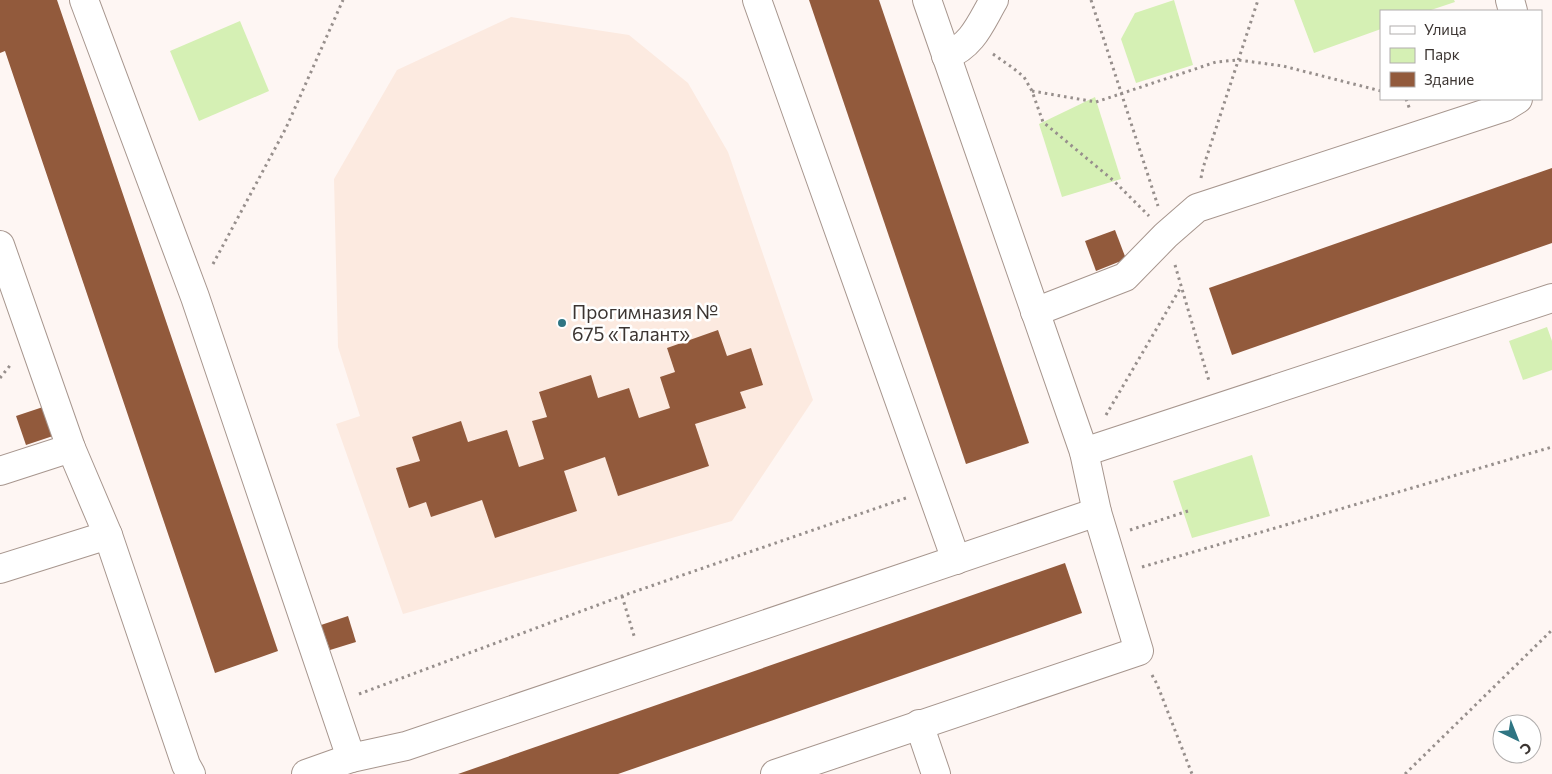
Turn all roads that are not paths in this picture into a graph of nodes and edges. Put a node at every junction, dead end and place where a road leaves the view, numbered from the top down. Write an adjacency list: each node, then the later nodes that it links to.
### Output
1 (84, 0): 18 (lane)
2 (757, 0): 15 (lane)
3 (926, 0): 5 (lane)
4 (994, 0): 5 (lane)
5 (946, 56): 9 (lane)
6 (1517, 100): 9 (lane)
7 (0, 245): 10 (lane)
8 (1552, 298): 11 (lane)
9 (1036, 312): 11 (lane)
10 (71, 448): 12 (lane); 14 (lane)
11 (1084, 452): 13 (lane)
12 (0, 470)
13 (1098, 512): 15 (lane); 17 (lane)
14 (108, 535): 16 (lane); 19 (lane)
15 (956, 560): 18 (lane)
16 (0, 569)
17 (919, 724): 21 (lane); 22 (lane)
18 (351, 758): 20 (lane)
19 (191, 774)
20 (306, 774)
21 (775, 774)
22 (936, 774)

